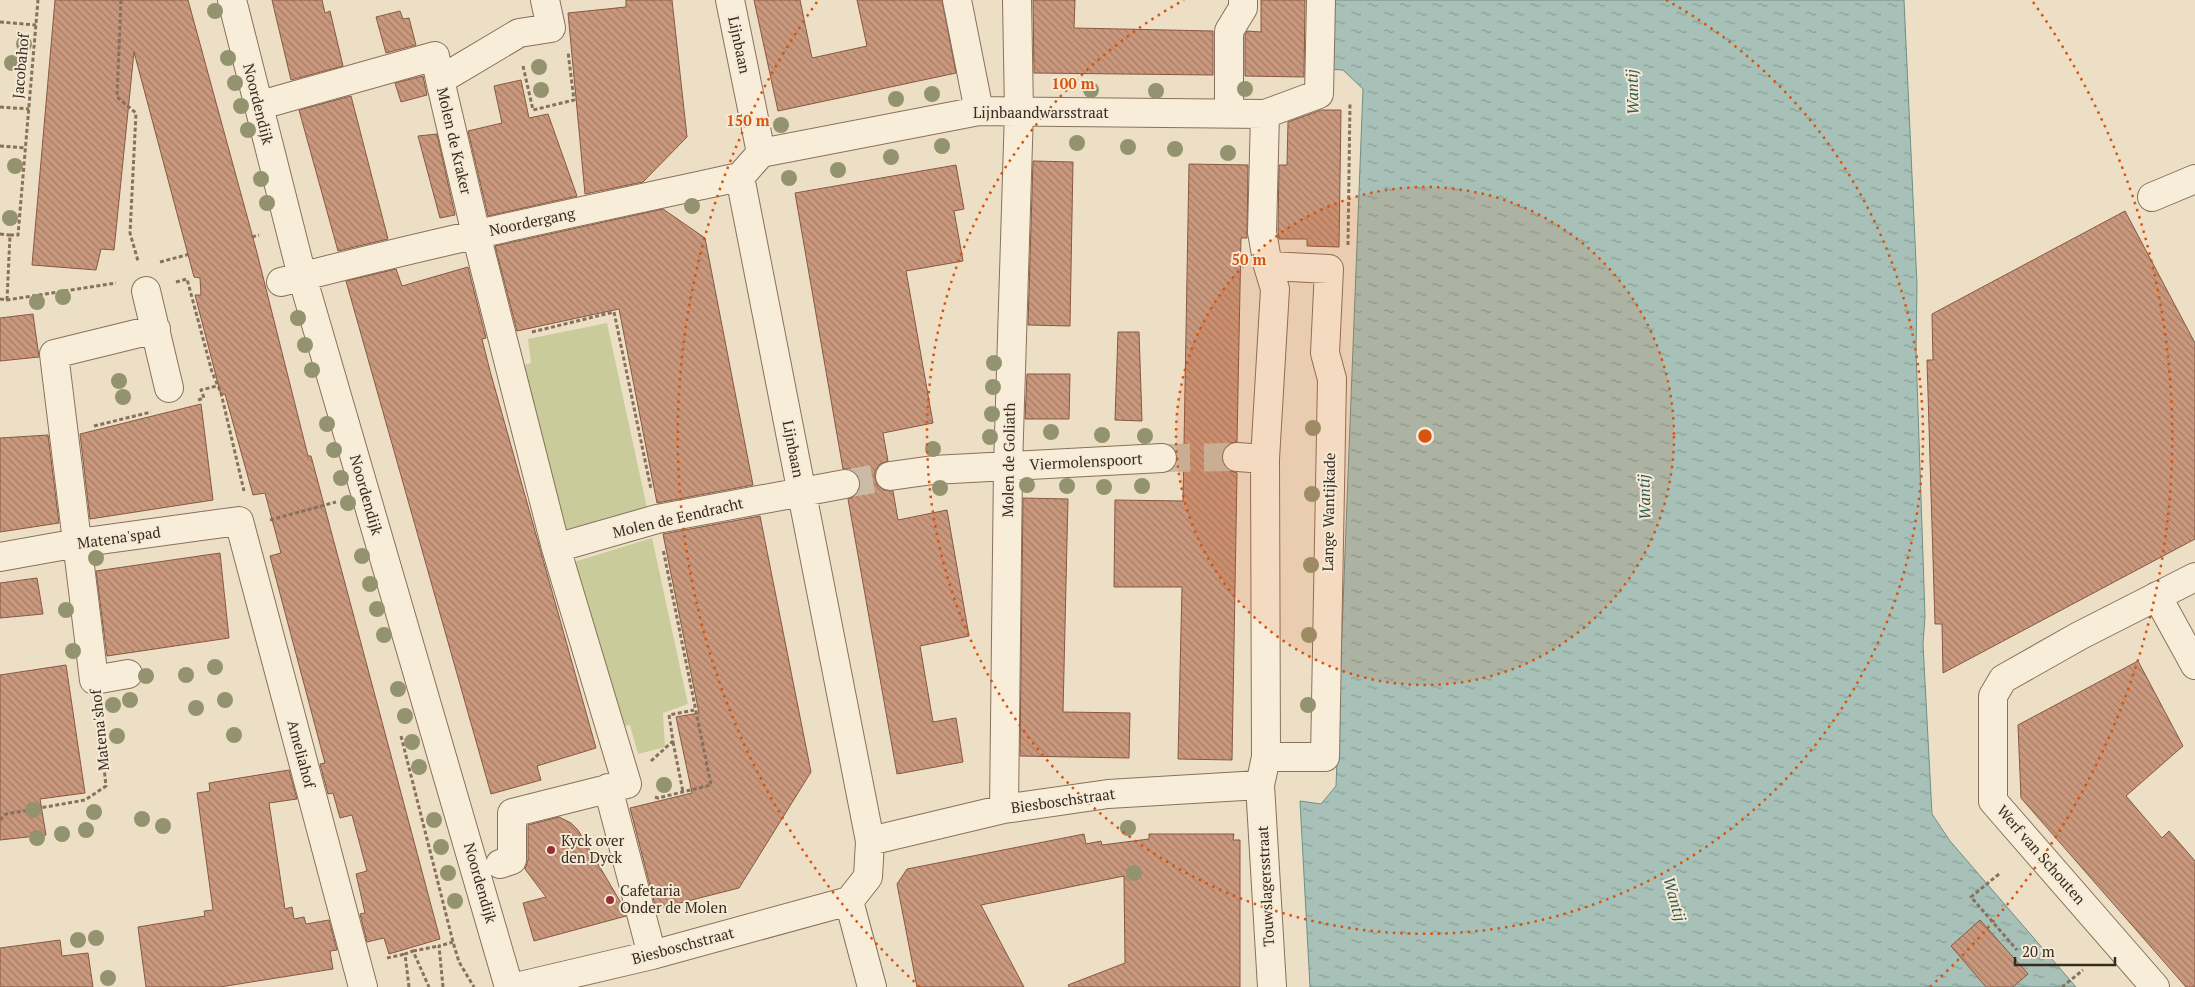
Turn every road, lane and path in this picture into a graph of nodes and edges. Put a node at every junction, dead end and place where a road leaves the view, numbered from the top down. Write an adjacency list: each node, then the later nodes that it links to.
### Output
1 (38, 0): 11 (path, Jacobahof)
2 (121, 0): 33 (path)
3 (232, 0): 32 (street, Noordendijk)
4 (545, 0): 12 (street, Molen de Kraker)
5 (730, 0): 24 (street, Lijnbaan)
6 (956, 0): 18 (street)
7 (1017, 0): 19 (street, Molen de Goliath)
8 (1243, 0): 20 (street)
9 (1321, 0): 21 (street)
10 (0, 22): 11 (path, Jacobahof)
11 (36, 25): 17 (path, Jacobahof)
12 (516, 36): 13 (path); 14 (street, Molen de Kraker)
13 (568, 48)
14 (440, 80): 15 (street); 29 (street, Molen de Kraker)
15 (275, 101)
16 (0, 107): 17 (path, Jacobahof)
17 (29, 109): 23 (path, Jacobahof)
18 (979, 111): 19 (street, Lijnbaandwarsstraat); 24 (street, Lijnbaandwarsstraat)
19 (1019, 111): 20 (street, Lijnbaandwarsstraat); 47 (street, Molen de Goliath)
20 (1229, 113): 21 (street, Lijnbaandwarsstraat)
21 (1265, 114): 31 (street)
22 (0, 146): 23 (path)
23 (26, 148): 30 (path, Jacobahof)
24 (761, 152): 25 (street)
25 (740, 177): 29 (street, Noordergang); 50 (street, Lijnbaan)
26 (2195, 179): 27 (street)
27 (2152, 197)
28 (0, 234): 30 (path)
29 (476, 234): 32 (street, Noordergang); 39 (street, Molen de Kraker)
30 (10, 235): 37 (path, Jacobahof)
31 (1268, 266): 46 (street); 66 (street, Lange Wantijkade)
32 (303, 276): 88 (street, Noordendijk)
33 (143, 279): 38 (street)
34 (180, 281): 40 (path)
35 (118, 283): 37 (path)
36 (0, 299): 37 (path)
37 (7, 300)
38 (156, 329): 41 (street); 43 (street, Matena'shof)
39 (503, 340): 53 (path); 57 (street, Molen de Kraker)
40 (217, 386): 42 (path); 51 (path)
41 (162, 399): 43 (path)
42 (196, 400)
43 (64, 433): 56 (street, Matena'shof)
44 (1237, 457): 46 (street)
45 (1162, 458): 47 (street, Viermolenspoort)
46 (1265, 459): 66 (street)
47 (1008, 467): 48 (street, Viermolenspoort); 70 (street, Molen de Goliath)
48 (890, 476)
49 (846, 484): 50 (street)
50 (802, 492): 53 (street, Molen de Eendracht); 72 (street, Lijnbaan)
51 (244, 494)
52 (341, 501): 54 (path)
53 (657, 519): 57 (street, Molen de Eendracht); 64 (path)
54 (268, 520)
55 (239, 521): 56 (street, Matena'spad); 83 (street, Ameliahof)
56 (78, 543): 58 (street, Matena'spad); 63 (street, Matena'shof)
57 (556, 548): 68 (street, Molen de Kraker)
58 (0, 557)
59 (2195, 576): 60 (street, Werf van Schouten)
60 (2158, 596): 61 (street); 93 (street, Werf van Schouten)
61 (2195, 665)
62 (128, 674): 63 (street, Matena'shof)
63 (94, 680): 71 (path, Matena'shof)
64 (694, 710): 65 (path); 69 (path)
65 (673, 741): 68 (path); 69 (path)
66 (1266, 756): 67 (street)
67 (1260, 785): 70 (street, Biesboschstraat); 91 (street, Touwslagersstraat)
68 (618, 786): 69 (path); 73 (street); 80 (street, Molen de Kraker)
69 (684, 792)
70 (1004, 809): 72 (street, Biesboschstraat)
71 (0, 820)
72 (870, 841): 75 (street, Lijnbaan)
73 (500, 864)
74 (1999, 874): 77 (path)
75 (849, 901): 80 (street, Biesboschstraat); 90 (street)
76 (439, 946): 78 (path); 86 (path); 87 (path)
77 (2017, 950)
78 (413, 952): 79 (path); 85 (path)
79 (405, 954): 81 (path); 84 (path)
80 (652, 955): 89 (street, Biesboschstraat)
81 (392, 957)
82 (2082, 970): 92 (path)
83 (363, 987)
84 (409, 987)
85 (429, 987)
86 (443, 987)
87 (474, 987)
88 (509, 987)
89 (516, 987)
90 (872, 987)
91 (1272, 987)
92 (2062, 987)
93 (2155, 987)

